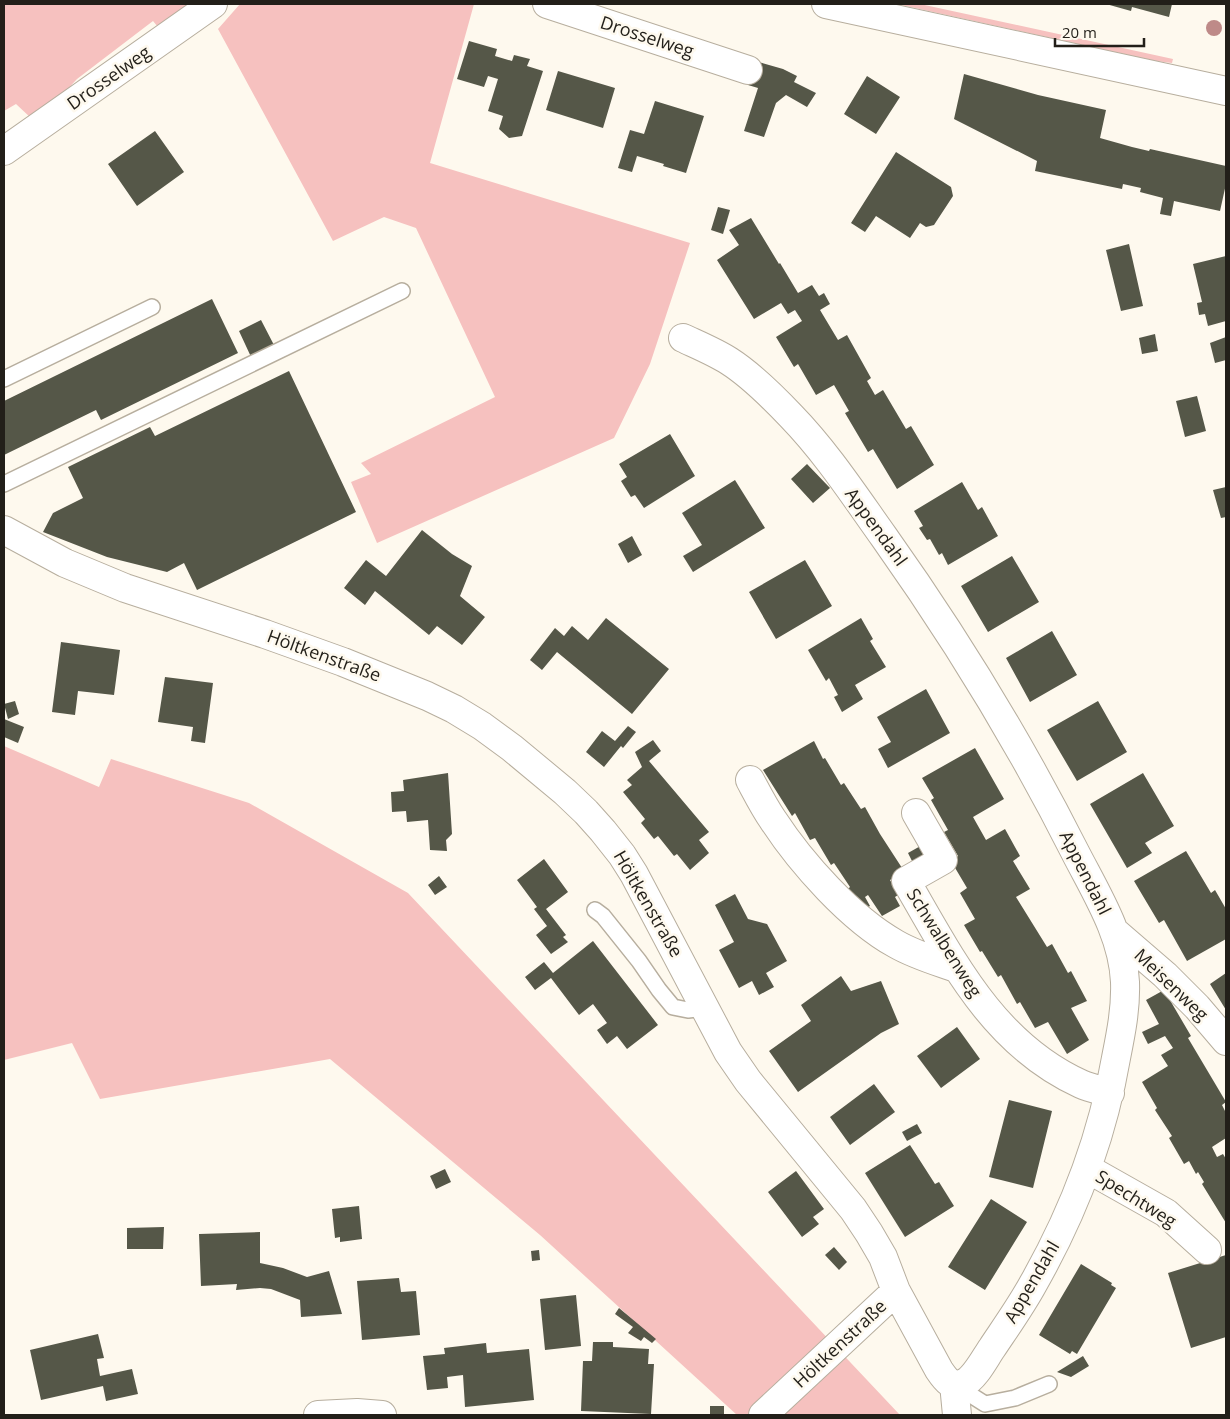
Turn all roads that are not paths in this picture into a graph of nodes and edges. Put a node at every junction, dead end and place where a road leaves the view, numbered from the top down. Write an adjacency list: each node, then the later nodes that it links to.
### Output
1 (213, 4): 6 (street, Drosselweg)
2 (547, 4): 4 (street, Drosselweg)
3 (826, 4): 5 (street)
4 (748, 70)
5 (1226, 91)
6 (4, 151)
7 (402, 291): 11 (lane)
8 (152, 307): 10 (lane)
9 (683, 338): 16 (street, Appendahl)
10 (4, 380)
11 (4, 484)
12 (4, 530): 18 (street, Höltkenstraße)
13 (750, 780): 17 (street)
14 (916, 813): 17 (street, Schwalbenweg)
15 (594, 910): 18 (lane)
16 (1114, 931): 19 (street, Meisenweg); 20 (street, Appendahl)
17 (956, 968): 20 (street, Schwalbenweg)
18 (705, 1008): 23 (street, Höltkenstraße)
19 (1226, 1041)
20 (1110, 1093): 21 (street, Appendahl)
21 (1088, 1169): 22 (street, Spechtweg); 24 (street, Appendahl)
22 (1207, 1250)
23 (896, 1291): 24 (street); 28 (street, Höltkenstraße)
24 (954, 1384): 25 (lane); 29 (street)
25 (1049, 1384)
26 (318, 1415): 27 (street)
27 (382, 1415)
28 (763, 1415)
29 (958, 1415)

